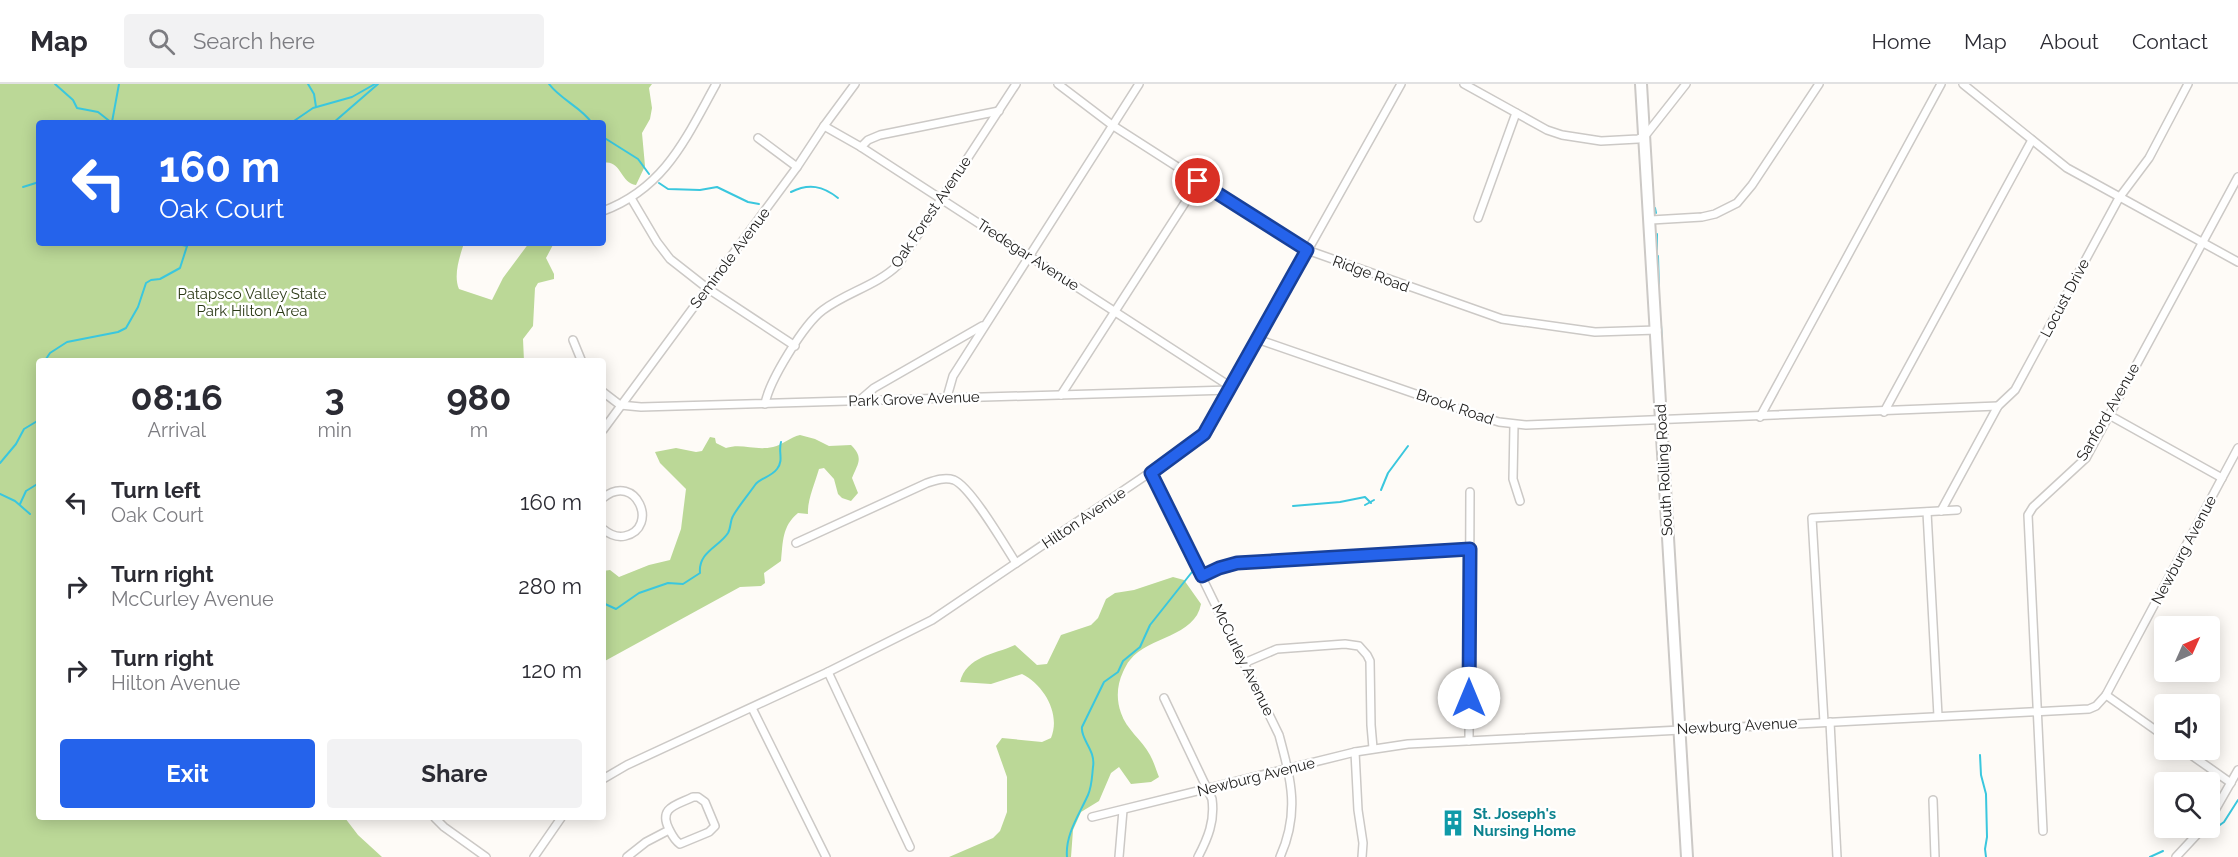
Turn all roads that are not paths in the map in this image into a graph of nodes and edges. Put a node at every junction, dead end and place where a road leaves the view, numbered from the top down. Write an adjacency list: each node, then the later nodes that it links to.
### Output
1 (716, 84): 25 (street)
2 (855, 84): 17 (street, Seminole Avenue)
3 (1016, 84): 14 (street, Oak Forest Avenue)
4 (1058, 84): 16 (street, Ridge Road)
5 (1139, 84): 16 (street)
6 (1401, 84): 32 (street, Hilton Avenue)
7 (1464, 84): 15 (street)
8 (1641, 84): 18 (main road, South Rolling Road)
9 (1686, 84): 18 (street)
10 (1819, 84): 30 (street)
11 (1941, 84): 53 (street)
12 (1963, 84): 20 (street)
13 (2188, 84): 26 (street, Locust Drive)
14 (999, 111): 21 (street); 27 (street, Oak Forest Avenue)
15 (1516, 113): 18 (street); 29 (street)
16 (1112, 125): 24 (street, Ridge Road); 33 (street)
17 (824, 126): 21 (street, Tredegar Avenue); 22 (street, Seminole Avenue)
18 (1645, 136): 30 (main road, South Rolling Road)
19 (758, 138): 22 (street)
20 (2032, 140): 26 (street); 51 (street)
21 (861, 147): 27 (street, Tredegar Avenue)
22 (797, 167): 35 (street, Seminole Avenue)
23 (2238, 177): 31 (street, Sanford Avenue)
24 (1198, 181): 32 (street, Ridge Road); 36 (street)
25 (631, 198): 28 (street); 35 (street)
26 (2119, 198): 31 (street); 50 (street, Locust Drive)
27 (942, 200): 33 (street, Tredegar Avenue); 41 (street, Oak Forest Avenue)
28 (606, 210)
29 (1478, 218)
30 (1651, 220): 38 (main road, South Rolling Road)
31 (2203, 242): 34 (street); 52 (street, Sanford Avenue)
32 (1307, 250): 38 (street, Ridge Road); 39 (street, Hilton Avenue)
33 (1028, 255): 36 (street, Tredegar Avenue); 37 (street)
34 (2238, 262)
35 (707, 288): 41 (street); 49 (street, Seminole Avenue)
36 (1115, 311): 43 (street, Tredegar Avenue); 45 (street)
37 (984, 325): 46 (street); 47 (street)
38 (1657, 330): 54 (main road, South Rolling Road)
39 (1257, 339): 43 (street, Hilton Avenue); 55 (street, Brook Road)
40 (573, 340): 42 (street)
41 (795, 346): 48 (street, Oak Forest Avenue)
42 (580, 358)
43 (1231, 388): 45 (street, Park Grove Avenue); 58 (street, Hilton Avenue)
44 (606, 394): 49 (street)
45 (1061, 395): 46 (street, Park Grove Avenue)
46 (947, 397): 47 (street, Park Grove Avenue)
47 (860, 400): 48 (street, Park Grove Avenue)
48 (765, 404): 49 (street, Park Grove Avenue)
49 (620, 405): 56 (street, Seminole Avenue)
50 (1998, 406): 51 (street, Brook Road); 64 (street, Locust Drive)
51 (1884, 412): 53 (street, Brook Road)
52 (2109, 415): 59 (street); 76 (street, Sanford Avenue)
53 (1760, 417): 54 (street, Brook Road)
54 (1661, 421): 55 (street, Brook Road); 79 (main road, South Rolling Road)
55 (1514, 425): 62 (street)
56 (606, 426)
57 (2238, 448): 59 (street, Newburg Avenue)
58 (1151, 473): 69 (street, Hilton Avenue); 70 (street, McCurley Avenue)
59 (2222, 478): 73 (street, Newburg Avenue)
60 (1470, 492): 68 (street)
61 (606, 496): 66 (street)
62 (1520, 501)
63 (1957, 510): 64 (street)
64 (1941, 511): 65 (street)
65 (1927, 512): 77 (street); 78 (street)
66 (606, 531)
67 (796, 543): 69 (street)
68 (1470, 549): 70 (street); 81 (street)
69 (1016, 563): 72 (street, Hilton Avenue)
70 (1202, 576): 71 (street, McCurley Avenue)
71 (1244, 663): 82 (street); 85 (street, McCurley Avenue)
72 (828, 672): 75 (street, Hilton Avenue); 99 (street)
73 (2106, 695): 76 (street, Newburg Avenue); 80 (street)
74 (1164, 698): 89 (street)
75 (752, 708): 87 (street, Hilton Avenue); 103 (street)
76 (2038, 711): 77 (street, Newburg Avenue); 97 (street, Sanford Avenue)
77 (1938, 716): 78 (street, Newburg Avenue)
78 (1827, 722): 79 (street, Newburg Avenue); 109 (street)
79 (1679, 729): 81 (street, Newburg Avenue); 108 (main road, South Rolling Road)
80 (2154, 729)
81 (1468, 741): 82 (street, Newburg Avenue)
82 (1373, 748): 83 (street, Newburg Avenue)
83 (1355, 752): 85 (street, Newburg Avenue); 107 (street)
84 (2198, 760): 88 (street)
85 (1288, 769): 89 (street, Newburg Avenue); 106 (street, McCurley Avenue)
86 (2238, 770): 88 (street)
87 (606, 777)
88 (2231, 783): 91 (street)
89 (1208, 789): 92 (street, Newburg Avenue); 105 (street)
90 (1933, 800): 110 (street)
91 (2220, 802)
92 (1123, 810): 93 (street, Newburg Avenue); 104 (street)
93 (1092, 818)
94 (437, 820): 100 (street)
95 (560, 820): 101 (street)
96 (669, 830): 96 (street); 102 (street)
97 (2043, 831)
98 (2194, 838): 111 (street)
99 (910, 847)
100 (486, 857)
101 (534, 857)
102 (627, 857)
103 (826, 857)
104 (1119, 857)
105 (1198, 857)
106 (1280, 857)
107 (1362, 857)
108 (1687, 857)
109 (1837, 857)
110 (1935, 857)
111 (2176, 857)

